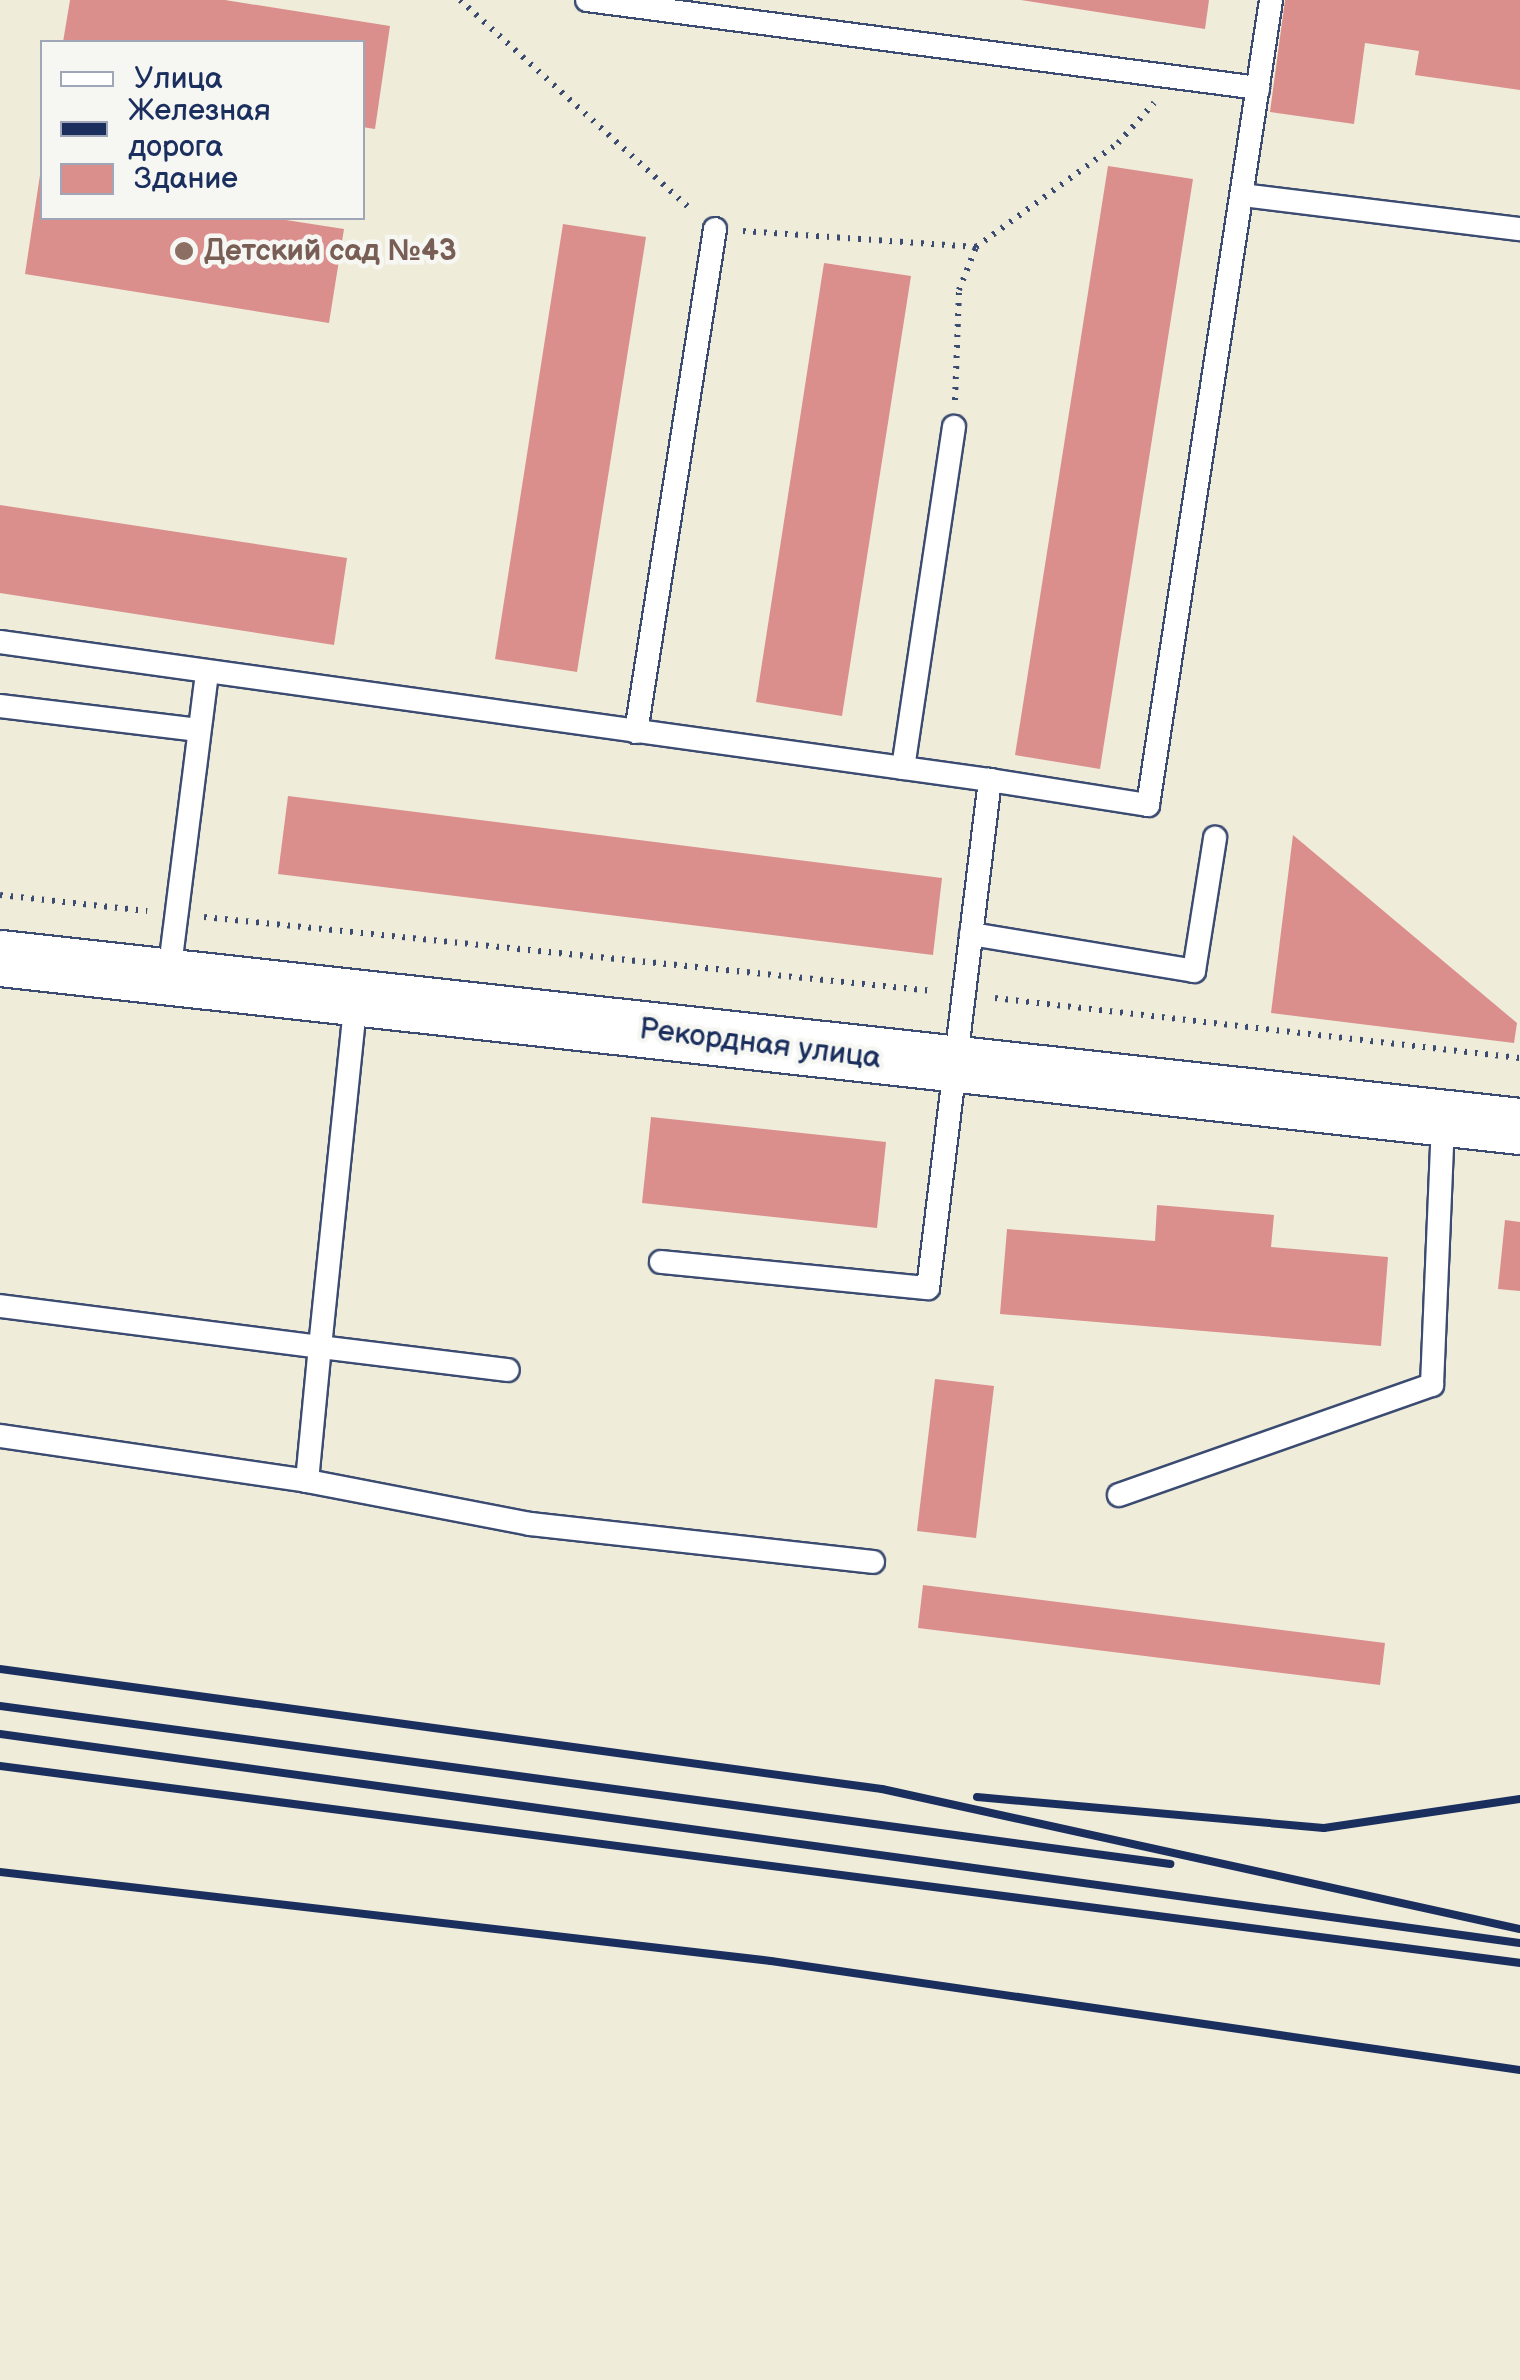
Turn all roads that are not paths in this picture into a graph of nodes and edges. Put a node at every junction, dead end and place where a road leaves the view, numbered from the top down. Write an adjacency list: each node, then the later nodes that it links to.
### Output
1 (587, 0): 3 (lane)
2 (1271, 0): 3 (lane)
3 (1258, 88): 4 (lane)
4 (1242, 195): 6 (lane); 14 (lane)
5 (716, 229): 12 (lane)
6 (1520, 229)
7 (954, 427): 13 (lane)
8 (0, 642): 9 (lane)
9 (207, 672): 11 (lane); 12 (lane)
10 (0, 706): 11 (lane)
11 (200, 730): 18 (lane)
12 (636, 732): 13 (lane)
13 (903, 768): 14 (lane)
14 (990, 780): 16 (lane)
15 (1216, 838): 16 (lane)
16 (971, 934): 20 (lane)
17 (0, 958): 18 (main road, Рекордная улица)
18 (169, 974): 19 (main road, Рекордная улица)
19 (356, 996): 20 (main road, Рекордная улица); 25 (lane)
20 (954, 1067): 21 (main road, Рекордная улица); 23 (lane)
21 (1443, 1118): 22 (main road, Рекордная улица); 29 (lane)
22 (1520, 1126)
23 (661, 1262)
24 (0, 1306): 25 (lane)
25 (320, 1348): 26 (lane); 28 (lane)
26 (508, 1370)
27 (0, 1436): 28 (lane)
28 (307, 1480): 30 (lane)
29 (1118, 1494)
30 (872, 1562)

